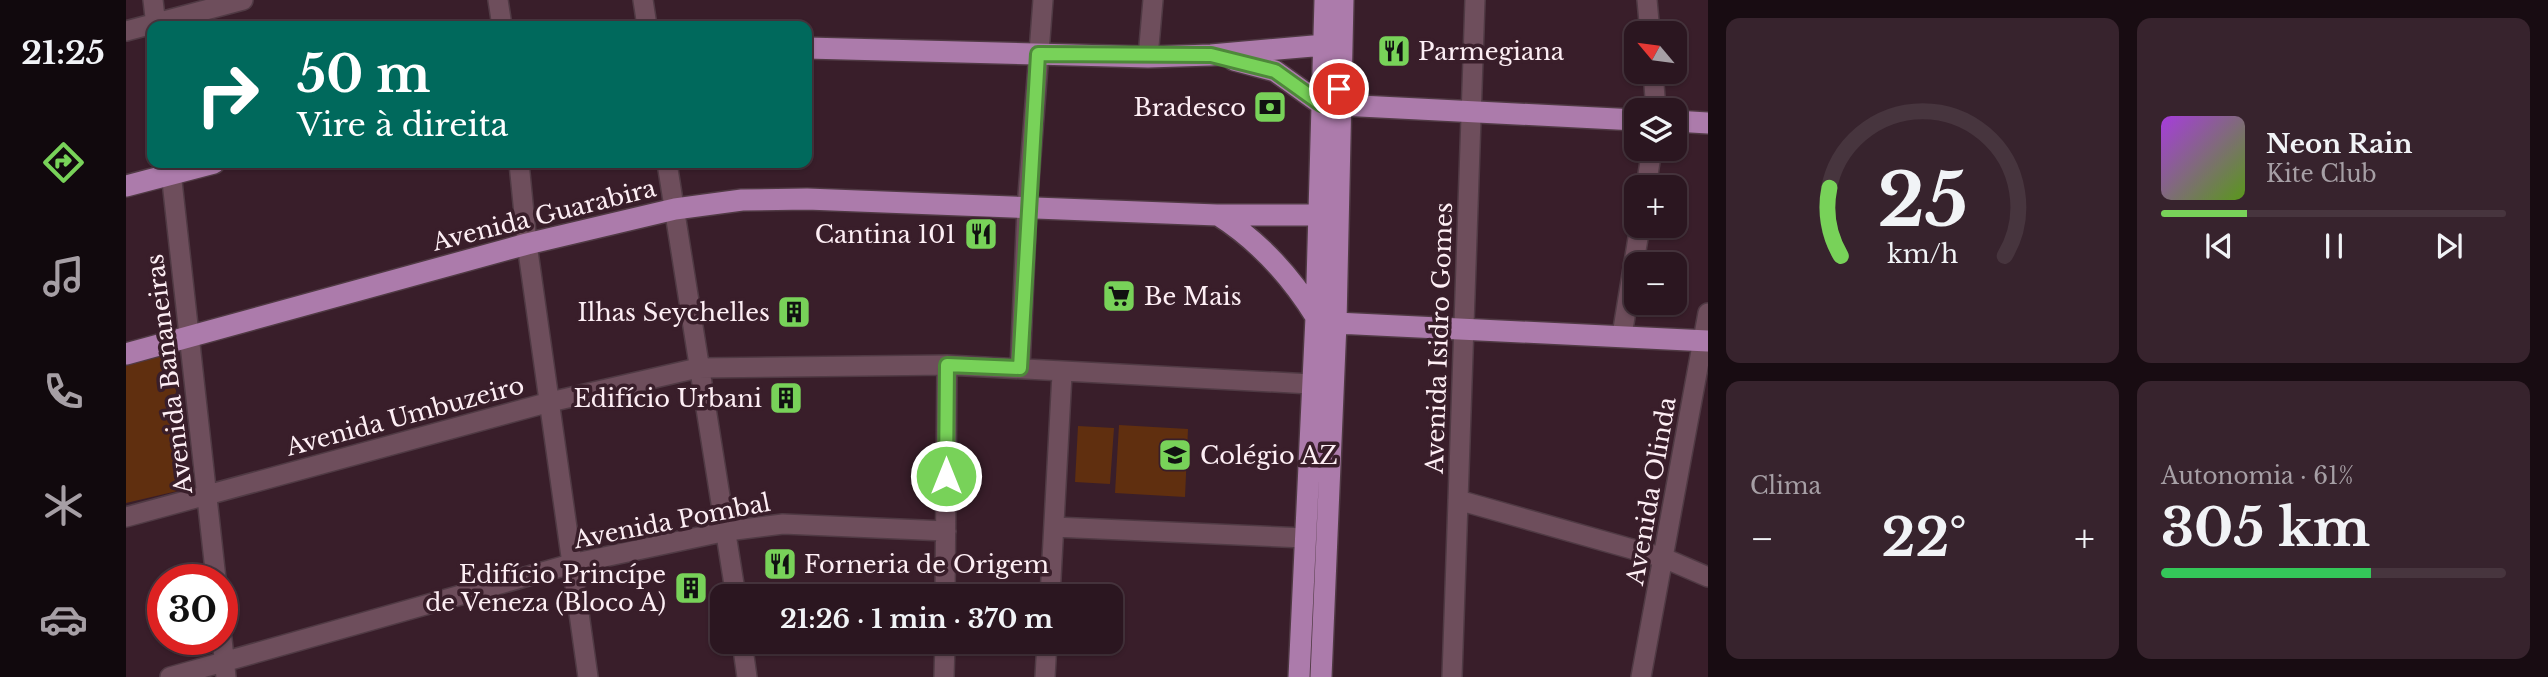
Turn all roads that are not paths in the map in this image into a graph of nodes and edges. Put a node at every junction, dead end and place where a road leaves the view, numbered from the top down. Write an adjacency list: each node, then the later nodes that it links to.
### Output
1 (153, 0): 11 (street)
2 (243, 0): 12 (street)
3 (498, 0): 13 (street)
4 (643, 0): 14 (street)
5 (1043, 0): 20 (street)
6 (1153, 0): 22 (street)
7 (1325, 0): 18 (main road)
8 (1343, 0): 18 (main road)
9 (1475, 0): 24 (street, Avenida Isidro Gomes)
10 (1647, 0): 15 (street)
11 (156, 21)
12 (170, 21)
13 (501, 21)
14 (646, 21)
15 (1649, 21)
16 (147, 27): 17 (street)
17 (126, 31)
18 (1332, 44): 21 (main road); 23 (main road)
19 (812, 48): 20 (main road)
20 (1038, 54): 22 (main road); 32 (street)
21 (1211, 55): 22 (main road); 23 (main road)
22 (1149, 57)
23 (1330, 105): 24 (main road); 35 (main road); 39 (main road)
24 (1472, 114): 25 (main road); 40 (street, Avenida Isidro Gomes)
25 (1624, 120)
26 (1687, 122): 27 (main road)
27 (1708, 123)
28 (519, 168): 37 (street)
29 (668, 168): 33 (street)
30 (171, 169): 31 (main road); 42 (street, Avenida Bananeiras)
31 (126, 186)
32 (1027, 208): 33 (main road, Avenida Guarabira); 34 (main road, Avenida Guarabira); 47 (street)
33 (675, 209): 37 (main road, Avenida Guarabira); 46 (street)
34 (1217, 215): 35 (main road, Avenida Guarabira); 39 (main road)
35 (1317, 215): 39 (main road)
36 (1638, 238): 41 (street)
37 (527, 244): 42 (main road, Avenida Guarabira); 50 (street)
38 (1708, 313): 43 (street, Avenida Olinda)
39 (1326, 320): 40 (main road); 49 (main road); 75 (main road)
40 (1464, 329): 41 (main road); 52 (street, Avenida Isidro Gomes)
41 (1622, 335): 43 (main road)
42 (189, 337): 44 (main road, Avenida Guarabira); 51 (street, Avenida Bananeiras)
43 (1706, 340): 58 (street, Avenida Olinda)
44 (126, 354)
45 (947, 365): 46 (street, Avenida Umbuzeiro); 47 (street, Avenida Umbuzeiro); 56 (street)
46 (698, 368): 50 (street, Avenida Umbuzeiro); 55 (street)
47 (1020, 368): 48 (street, Avenida Umbuzeiro)
48 (1062, 374): 49 (street, Avenida Umbuzeiro); 54 (street)
49 (1311, 384): 57 (main road)
50 (550, 402): 51 (street, Avenida Umbuzeiro); 60 (street)
51 (208, 496): 53 (street, Avenida Umbuzeiro); 59 (street, Avenida Bananeiras)
52 (1458, 500): 58 (street); 76 (street, Avenida Isidro Gomes)
53 (126, 517)
54 (1054, 527): 57 (street); 64 (street)
55 (727, 531): 56 (street, Avenida Pombal); 60 (street, Avenida Pombal); 62 (street)
56 (946, 531): 63 (street)
57 (1305, 538): 74 (main road)
58 (1664, 558): 61 (street); 77 (street, Avenida Olinda)
59 (215, 564)
60 (571, 564): 68 (street, Avenida Pombal); 70 (street)
61 (1708, 577)
62 (734, 584)
63 (945, 584)
64 (1051, 584)
65 (744, 654): 71 (street)
66 (945, 654): 72 (street)
67 (1046, 654): 73 (street)
68 (225, 670): 69 (street, Avenida Pombal)
69 (170, 677)
70 (588, 677)
71 (747, 677)
72 (944, 677)
73 (1045, 677)
74 (1299, 677)
75 (1321, 677)
76 (1452, 677)
77 (1642, 677)

